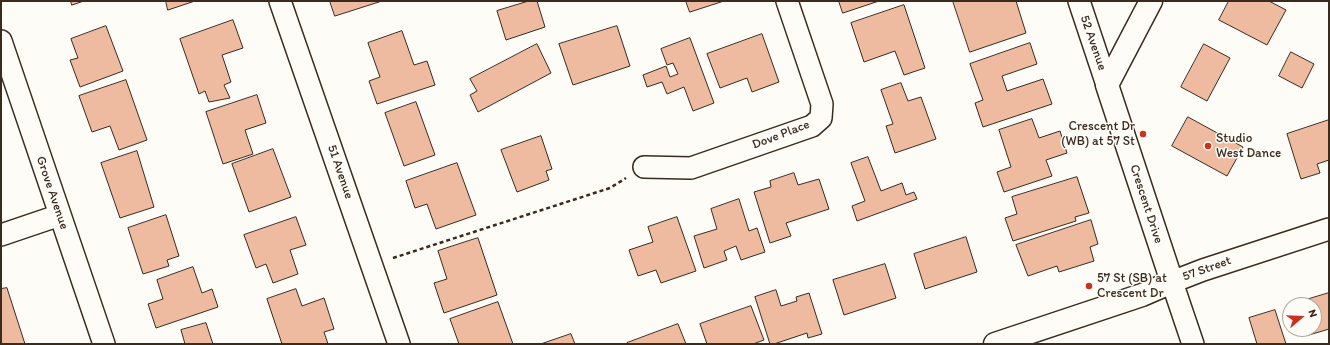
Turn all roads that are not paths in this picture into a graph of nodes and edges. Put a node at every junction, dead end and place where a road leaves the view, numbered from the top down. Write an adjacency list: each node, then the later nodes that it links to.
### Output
1 (280, 1): 13 (street, 51 Avenue)
2 (787, 1): 7 (street, Dove Place)
3 (1079, 1): 6 (street, 52 Avenue)
4 (1151, 1): 6 (street)
5 (1, 41): 8 (street, Grove Avenue)
6 (1107, 85): 11 (street, Crescent Drive)
7 (644, 167)
8 (60, 215): 10 (street); 12 (street, Grove Avenue)
9 (1329, 229): 11 (street, 57 Street)
10 (1, 235)
11 (1172, 282): 14 (street, 57 Street); 15 (street, Crescent Drive)
12 (104, 344)
13 (399, 344)
14 (995, 344)
15 (1193, 344)

